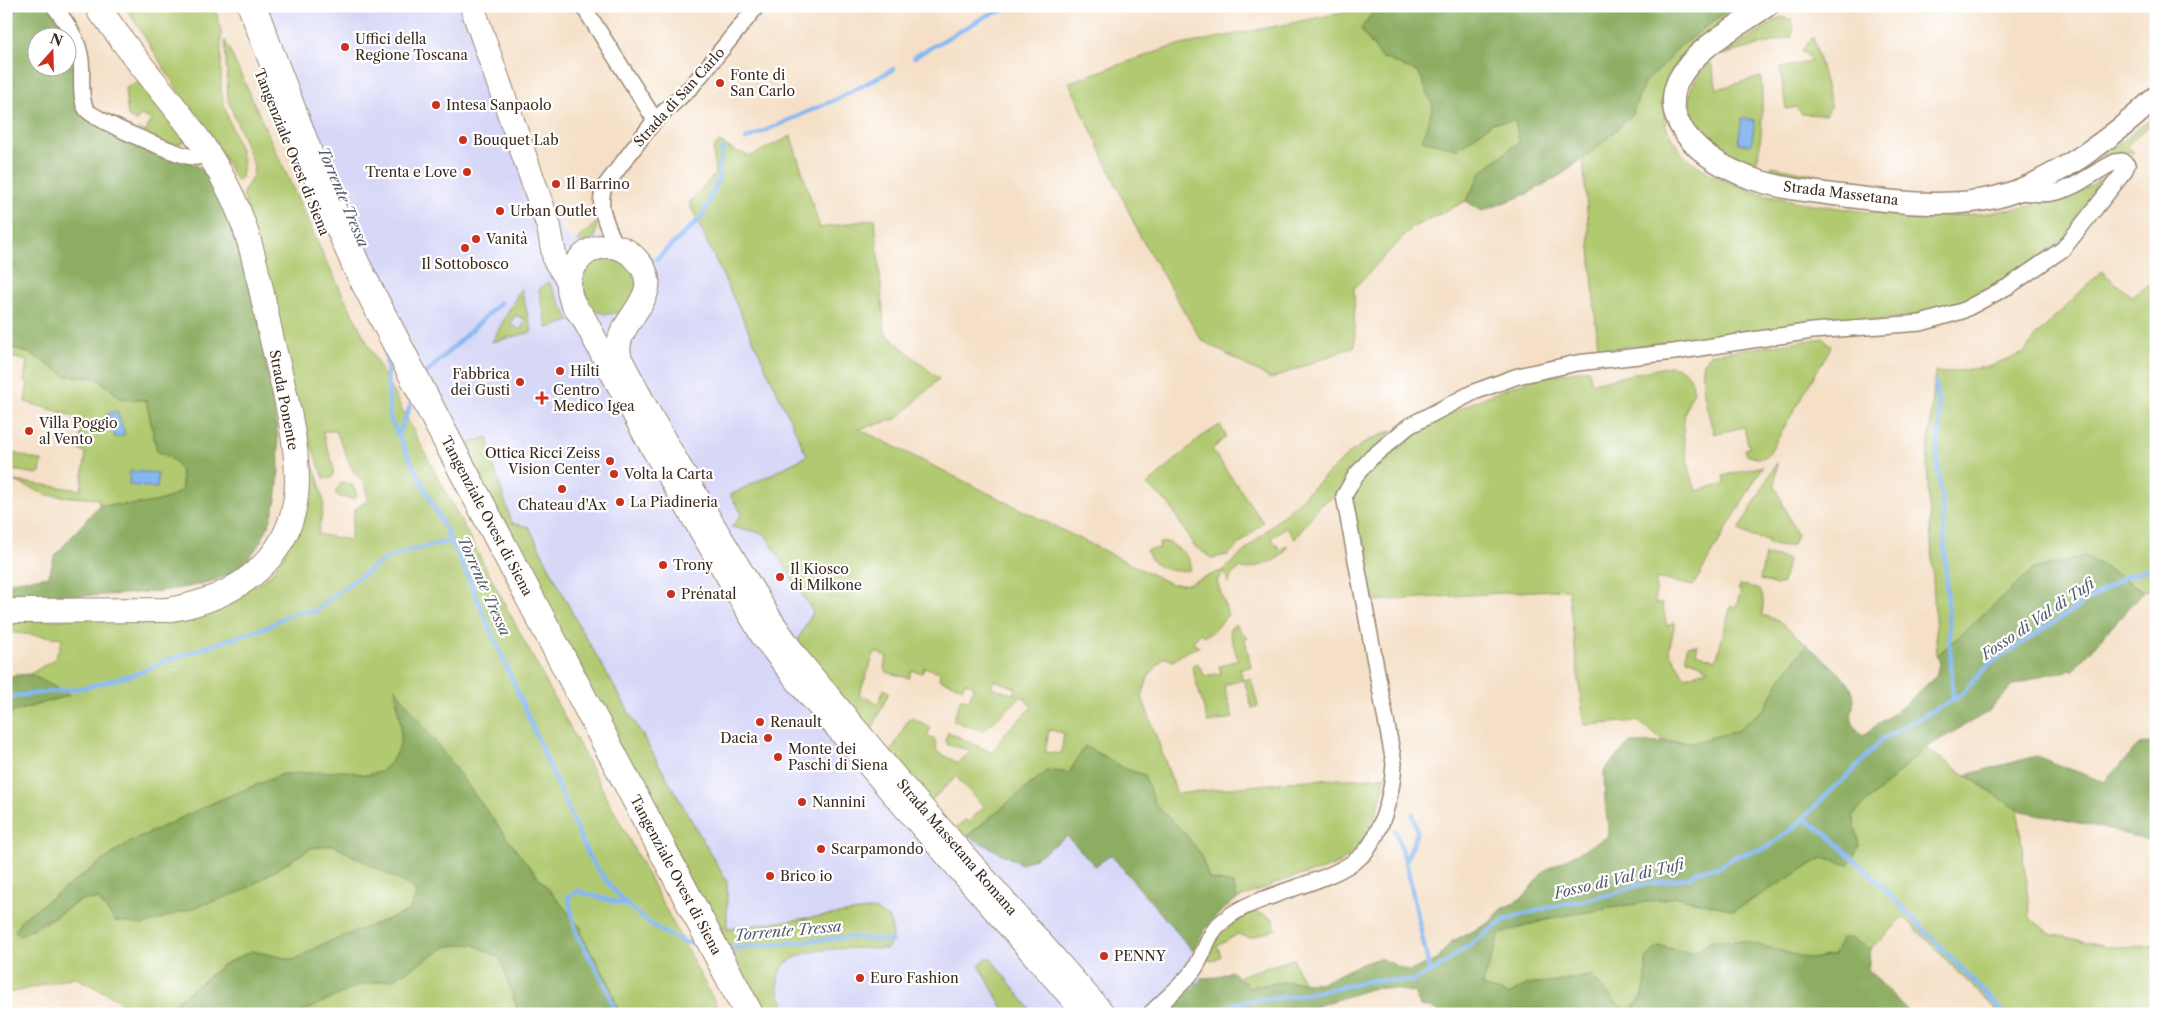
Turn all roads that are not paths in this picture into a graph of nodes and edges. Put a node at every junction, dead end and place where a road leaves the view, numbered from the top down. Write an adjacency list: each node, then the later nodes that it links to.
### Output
1 (54, 6): 10 (street)
2 (472, 6): 12 (main road, Strada Massetana Romana)
3 (583, 6): 9 (street)
4 (757, 6): 9 (street, Strada di San Carlo)
5 (1767, 6): 11 (street, Strada Massetana)
6 (100, 8): 10 (main road, Strada Ponente)
7 (239, 9): 19 (highway, Tangenziale Ovest di Siena); 20 (highway, Tangenziale Ovest di Siena)
8 (2156, 97): 11 (street, Strada Massetana)
9 (656, 120): 13 (street, Strada di San Carlo)
10 (207, 152): 18 (main road, Strada Ponente)
11 (2014, 191): 23 (street)
12 (549, 227): 14 (main road); 15 (main road, Strada Massetana Romana)
13 (616, 247): 14 (main road); 16 (main road, Strada Massetana Romana)
14 (587, 252): 15 (main road)
15 (568, 280): 17 (main road, Strada Massetana Romana)
16 (633, 316): 17 (main road); 22 (main road, Strada Massetana Romana)
17 (583, 317): 21 (main road, Strada Massetana Romana)
18 (6, 611)
19 (730, 1014)
20 (749, 1014)
21 (1086, 1014)
22 (1103, 1014)
23 (1150, 1014)

